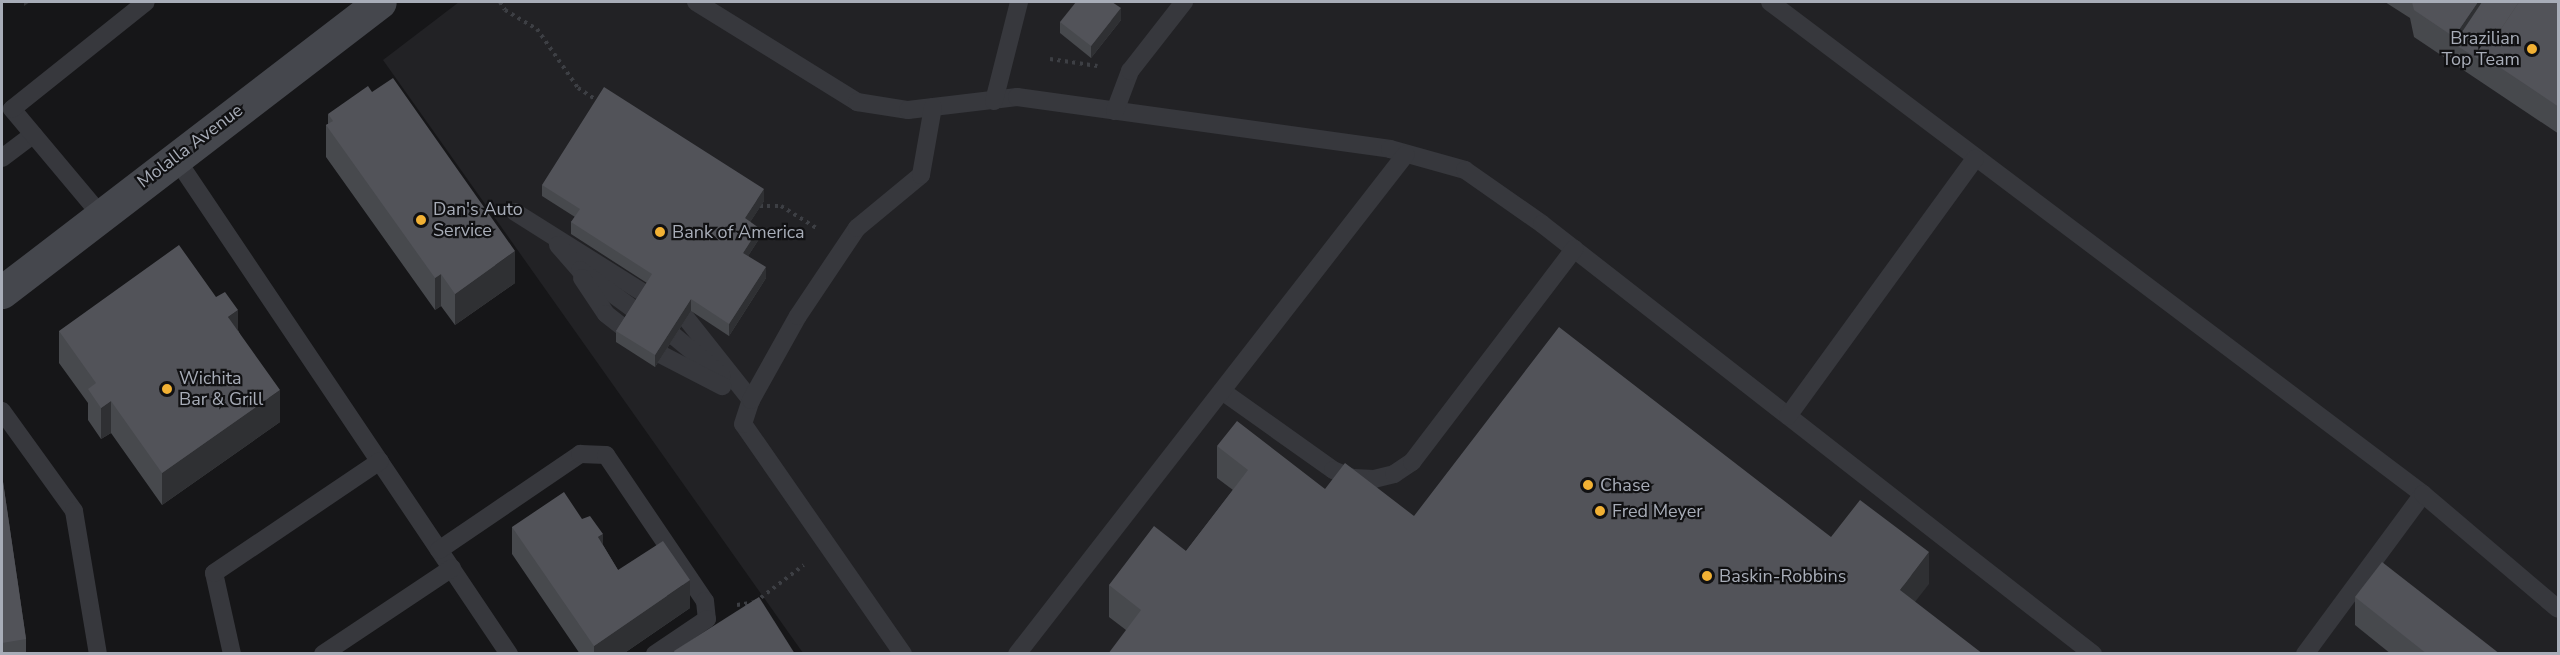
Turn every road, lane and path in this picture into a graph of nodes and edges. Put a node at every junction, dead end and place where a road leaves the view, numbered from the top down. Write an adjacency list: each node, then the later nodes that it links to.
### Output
1 (146, 2): 11 (lane)
2 (380, 2): 17 (main road, Molalla Avenue)
3 (500, 2): 12 (path)
4 (696, 2): 13 (lane)
5 (1019, 2): 10 (lane)
6 (1184, 2): 14 (lane)
7 (1770, 2): 19 (lane)
8 (1050, 59): 9 (path)
9 (1099, 66)
10 (994, 101): 13 (lane); 14 (lane)
11 (7, 103): 15 (lane)
12 (601, 104)
13 (933, 107): 24 (lane)
14 (1115, 111): 16 (lane)
15 (33, 135): 18 (lane); 22 (lane)
16 (1406, 154): 25 (lane); 34 (lane)
17 (176, 157): 22 (main road, Molalla Avenue); 38 (lane)
18 (2, 158)
19 (1975, 159): 37 (lane); 39 (lane)
20 (760, 206): 24 (path)
21 (515, 212): 23 (lane)
22 (100, 214): 27 (main road, Molalla Avenue)
23 (545, 230): 26 (lane); 28 (lane)
24 (845, 246): 35 (lane)
25 (1574, 249): 34 (lane); 37 (lane)
26 (566, 254): 29 (lane); 31 (lane)
27 (2, 292)
28 (647, 295)
29 (636, 311)
30 (686, 318): 35 (lane)
31 (625, 329)
32 (674, 336): 35 (lane)
33 (662, 355): 35 (lane)
34 (1221, 391): 51 (lane)
35 (751, 400): 40 (lane)
36 (2, 411): 45 (lane)
37 (1788, 416): 52 (lane)
38 (380, 461): 41 (lane); 46 (lane)
39 (2423, 494): 43 (lane); 53 (lane)
40 (829, 546): 44 (path); 50 (lane)
41 (439, 550): 42 (lane); 44 (lane)
42 (452, 568): 47 (lane); 48 (lane)
43 (2559, 609)
44 (707, 611): 49 (lane)
45 (98, 654)
46 (232, 654)
47 (323, 654)
48 (509, 654)
49 (655, 654)
50 (903, 654)
51 (1017, 654)
52 (2093, 654)
53 (2305, 654)

